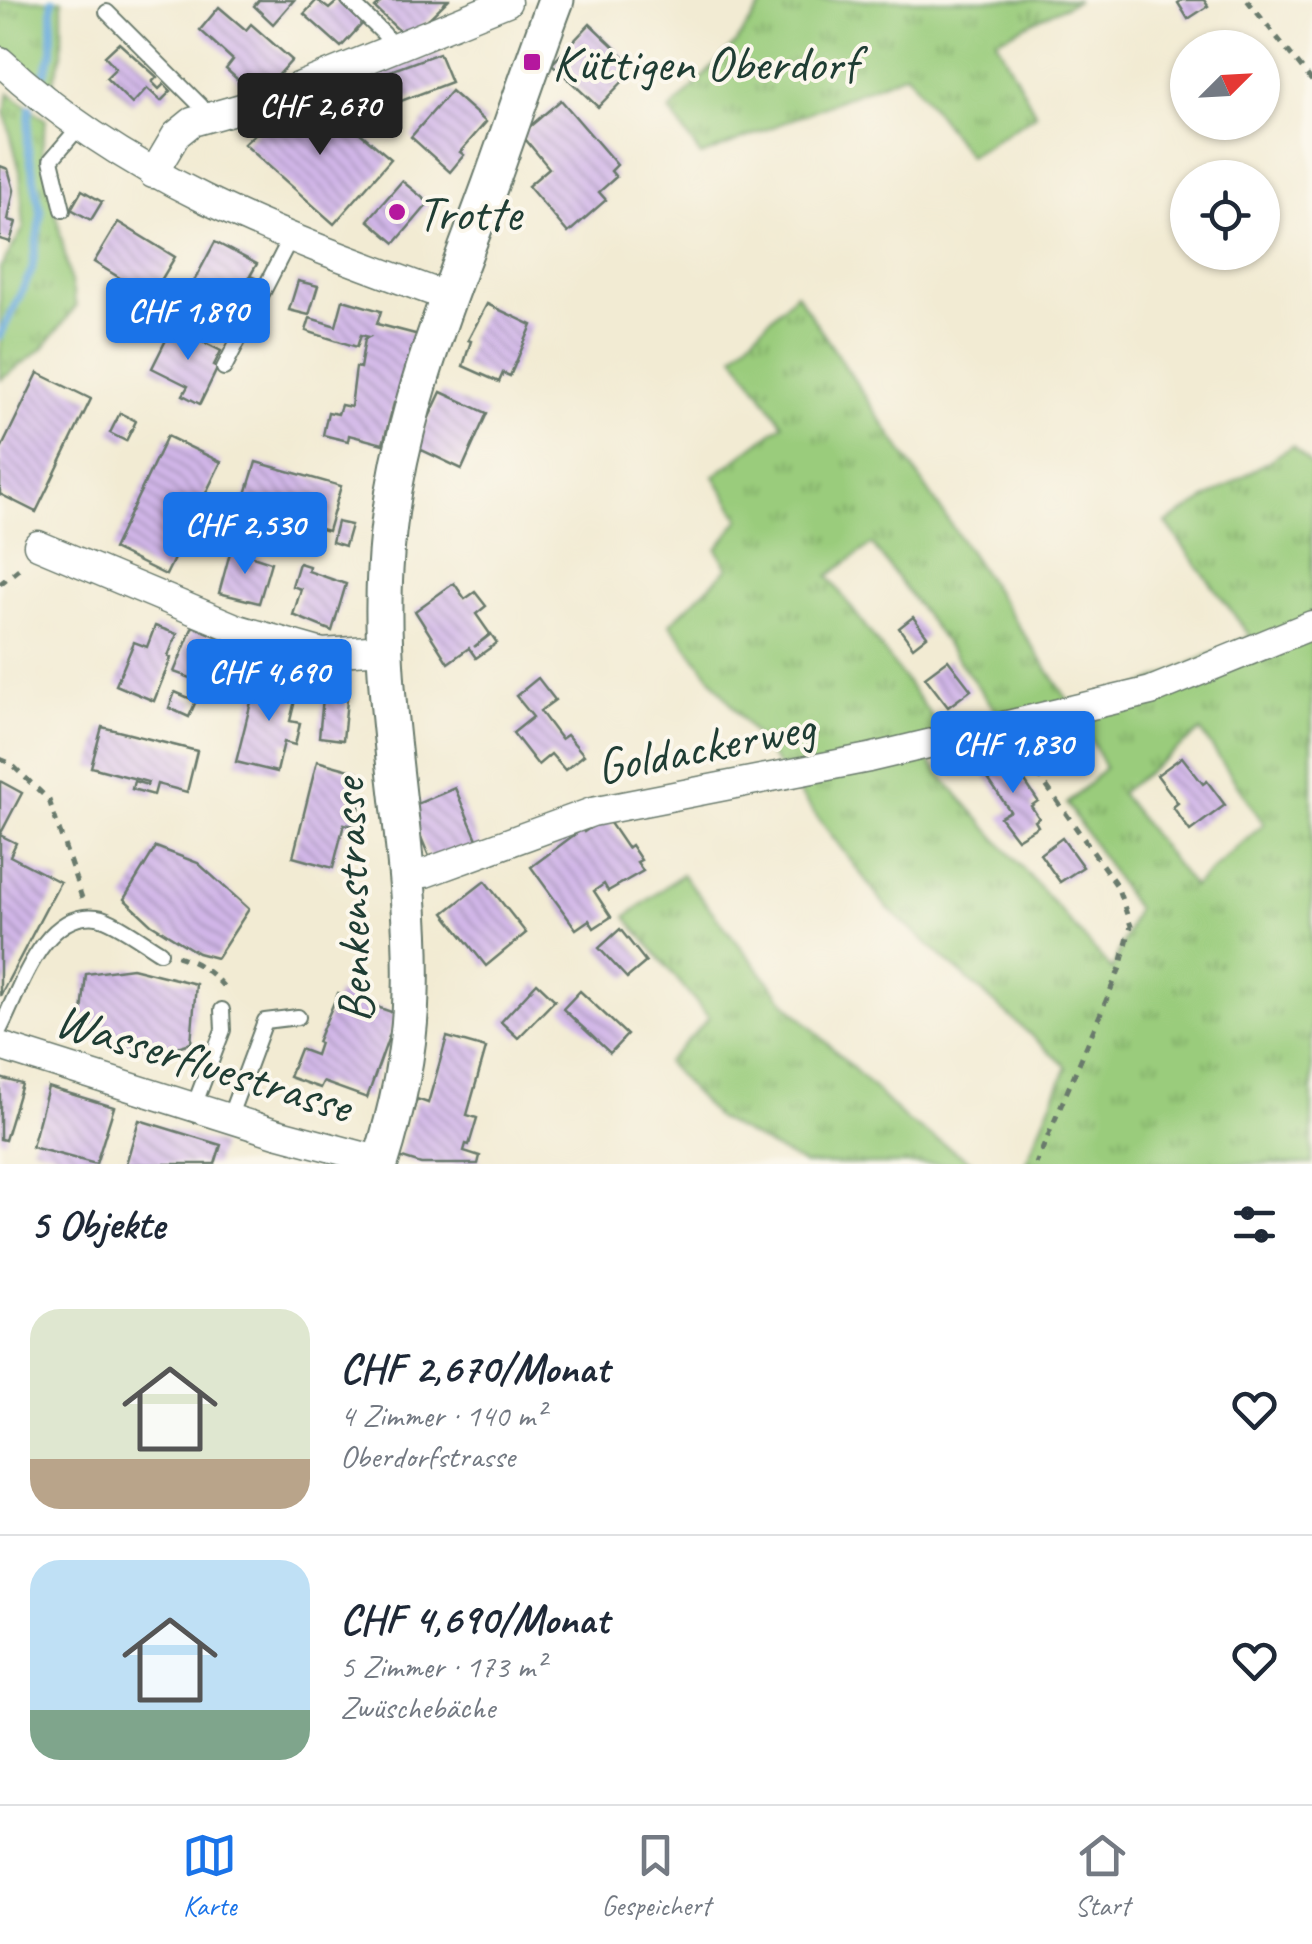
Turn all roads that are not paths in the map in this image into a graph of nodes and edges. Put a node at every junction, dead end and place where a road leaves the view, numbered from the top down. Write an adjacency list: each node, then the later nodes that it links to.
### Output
1 (349, 0): 5 (lane)
2 (556, 0): 12 (street, Benkenstrasse)
3 (507, 2): 5 (street)
4 (107, 12): 7 (lane)
5 (392, 48): 7 (street)
6 (0, 61): 8 (street)
7 (204, 118): 9 (street)
8 (80, 126): 9 (street); 10 (lane)
9 (153, 174): 11 (street)
10 (64, 210)
11 (290, 240): 12 (street); 13 (lane)
12 (448, 297): 16 (street, Benkenstrasse)
13 (224, 368)
14 (38, 544): 16 (street)
15 (1312, 626): 17 (street, Goldackerweg)
16 (385, 649): 17 (street, Benkenstrasse)
17 (405, 876): 25 (street, Benkenstrasse)
18 (160, 952): 21 (lane)
19 (222, 1010): 23 (lane)
20 (298, 1018): 24 (lane)
21 (0, 1028)
22 (0, 1046): 23 (street, Wasserfluestrasse)
23 (194, 1106): 24 (street, Wasserfluestrasse)
24 (229, 1118): 25 (street, Wasserfluestrasse)
25 (381, 1162)

